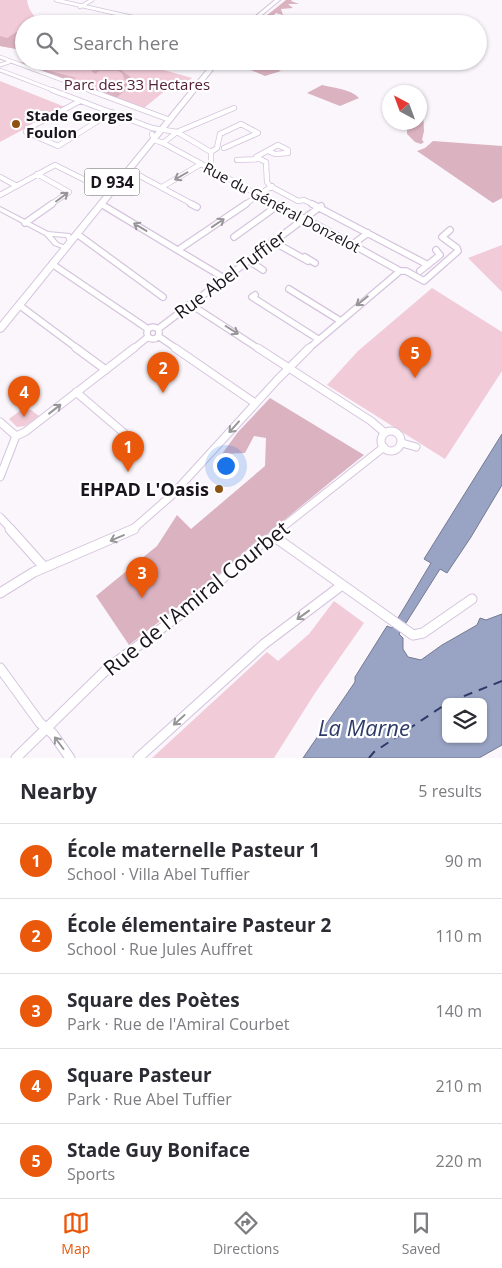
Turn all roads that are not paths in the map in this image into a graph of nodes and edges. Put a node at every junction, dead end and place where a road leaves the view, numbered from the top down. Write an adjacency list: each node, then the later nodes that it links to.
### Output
1 (56, 0): 5 (street)
2 (92, 0): 5 (street)
3 (278, 0): 7 (main road)
4 (283, 0): 8 (main road)
5 (80, 7): 6 (street)
6 (119, 15)
7 (259, 15)
8 (265, 15)
9 (0, 56): 10 (street)
10 (9, 62): 11 (street); 12 (street)
11 (15, 64)
12 (0, 65)
13 (0, 70): 17 (street)
14 (31, 70): 20 (street)
15 (205, 70): 20 (main road, D 934)
16 (209, 70): 20 (main road, D 934)
17 (80, 101): 19 (street); 19 (street)
18 (234, 108): 21 (street)
19 (112, 112): 22 (street)
20 (167, 119): 22 (main road, D 934)
21 (177, 132): 22 (street); 22 (street); 25 (street)
22 (159, 137): 28 (street, Rue du Général Donzelot); 29 (main road, D 934); 35 (main road, D 934)
23 (221, 148): 23 (street); 25 (street)
24 (268, 150): 26 (street)
25 (212, 152): 28 (street)
26 (259, 158): 27 (street); 33 (street)
27 (237, 160)
28 (203, 165): 34 (street, one-way to 34); 36 (street, Rue du Général Donzelot)
29 (129, 170): 34 (street); 38 (main road, D 934)
30 (37, 174): 32 (street); 35 (street); 44 (street, one-way to 30)
31 (0, 177): 32 (street)
32 (16, 186): 37 (street)
33 (272, 186): 36 (street); 41 (street)
34 (162, 187): 40 (street)
35 (105, 190): 50 (main road, D 934)
36 (257, 195): 39 (street, Rue du Général Donzelot); 54 (street, one-way to 36)
37 (0, 196)
38 (102, 204): 48 (main road, D 934); 54 (street, one-way to 38)
39 (277, 206): 43 (street, Rue du Général Donzelot); 49 (street)
40 (197, 207)
41 (320, 207): 43 (street, Rue Abel Tuffier); 46 (street)
42 (0, 209): 44 (street)
43 (302, 219): 51 (street, Rue Abel Tuffier); 52 (street, Rue du Général Donzelot)
44 (25, 223): 47 (street)
45 (450, 230): 62 (street, Rue du Général Donzelot)
46 (368, 233): 52 (street); 60 (street)
47 (46, 234): 50 (street); 50 (street)
48 (77, 234): 50 (main road, D 934); 67 (street)
49 (234, 237)
50 (63, 241): 59 (main road, D 934); 70 (main road, D 934)
51 (272, 241): 53 (street); 56 (street, Rue Abel Tuffier)
52 (353, 244): 62 (street, Rue du Général Donzelot)
53 (286, 248): 57 (street); 58 (street, Rue Abel Tuffier)
54 (178, 250): 64 (street)
55 (436, 250): 60 (street)
56 (248, 260): 61 (street); 64 (street, Rue Abel Tuffier)
57 (308, 261)
58 (315, 263)
59 (52, 264): 69 (main road, D 934); 73 (street)
60 (428, 265): 63 (street)
61 (263, 270)
62 (400, 271): 71 (street, one-way to 71)
63 (420, 271)
64 (224, 278): 68 (street, Rue Abel Tuffier)
65 (289, 289): 71 (street)
66 (252, 296): 76 (street)
67 (163, 297)
68 (190, 304): 74 (street, Rue Abel Tuffier); 77 (street, one-way to 77)
69 (19, 305): 72 (main road, D 934); 78 (street)
70 (0, 318)
71 (339, 320): 76 (street)
72 (0, 329)
73 (148, 329): 74 (street); 75 (street)
74 (158, 333): 75 (street); 80 (street)
75 (148, 337): 78 (street)
76 (318, 339): 77 (street)
77 (290, 368): 80 (street); 82 (street)
78 (106, 370): 79 (street)
79 (76, 392): 83 (street, one-way to 79); 85 (street)
80 (255, 403): 91 (street, one-way to 91)
81 (0, 422): 83 (street)
82 (385, 433): 84 (street); 86 (street)
83 (16, 436): 88 (street)
84 (402, 443): 86 (street); 87 (street)
85 (138, 445)
86 (384, 447): 90 (street, Rue de l'Amiral Courbet)
87 (416, 447)
88 (0, 478)
89 (0, 517): 91 (street)
90 (272, 538): 92 (street); 96 (street, Rue de l'Amiral Courbet)
91 (44, 567): 93 (street)
92 (342, 586): 94 (street); 99 (street, one-way to 99)
93 (0, 593)
94 (472, 598)
95 (0, 668): 96 (street)
96 (47, 728): 97 (street, Rue de l'Amiral Courbet); 98 (street, one-way to 96)
97 (16, 758)
98 (70, 758)
99 (138, 758)

